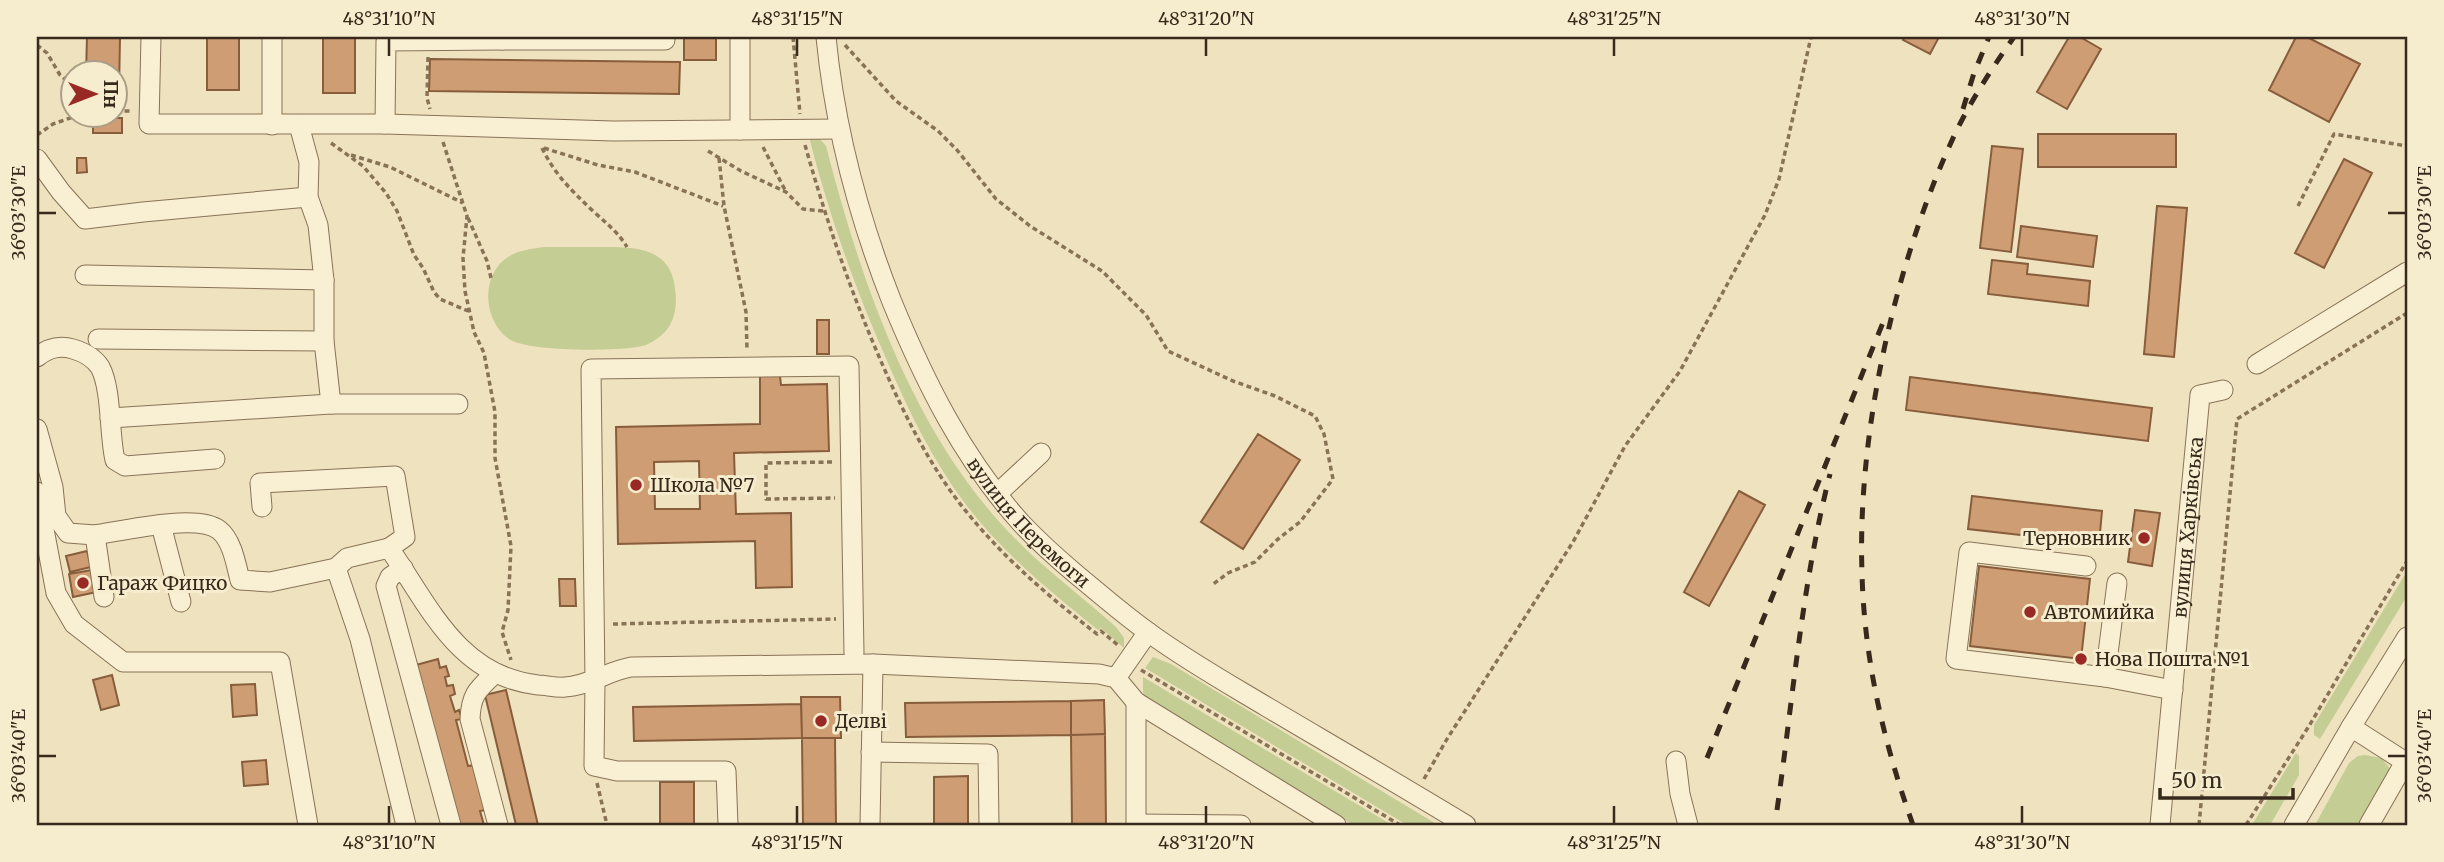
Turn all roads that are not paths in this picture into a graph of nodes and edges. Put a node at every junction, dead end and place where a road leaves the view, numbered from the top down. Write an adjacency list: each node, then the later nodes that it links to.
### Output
1 (151, 37): 9 (street)
2 (272, 37): 9 (street)
3 (740, 37): 12 (street)
4 (386, 39): 5 (street); 8 (street)
5 (502, 39): 6 (street)
6 (665, 40)
7 (835, 40): 11 (street, вулиця Перемоги)
8 (385, 124): 10 (street); 12 (street)
9 (272, 125): 10 (street)
10 (306, 125): 14 (street)
11 (839, 129): 12 (street); 30 (street, вулиця Перемоги)
12 (746, 130)
13 (37, 159): 14 (street)
14 (308, 197): 17 (street)
15 (2407, 272): 21 (street)
16 (85, 275): 17 (street)
17 (324, 280): 19 (street)
18 (98, 340): 19 (street)
19 (324, 341): 23 (street)
20 (37, 357): 25 (street)
21 (2257, 365)
22 (2223, 390): 49 (street, вулиця Харківська)
23 (331, 404): 24 (street); 25 (street)
24 (458, 404)
25 (110, 418): 28 (street)
26 (37, 429): 33 (street)
27 (1041, 453): 30 (street)
28 (215, 459)
29 (37, 492): 55 (street)
30 (997, 494): 41 (street, вулиця Перемоги)
31 (262, 507): 34 (street)
32 (161, 526): 33 (street); 36 (street); 40 (street)
33 (95, 536): 39 (street)
34 (390, 548): 36 (street); 37 (street)
35 (2086, 566): 46 (street)
36 (336, 568): 56 (street)
37 (403, 568): 45 (street); 57 (street)
38 (2116, 583): 46 (street)
39 (104, 597)
40 (181, 602)
41 (1148, 632): 47 (street); 65 (street, вулиця Перемоги)
42 (2407, 637): 51 (street)
43 (853, 653): 48 (street)
44 (873, 664): 47 (street); 48 (street); 52 (street)
45 (500, 676): 48 (street); 58 (street)
46 (2105, 677): 49 (street)
47 (1115, 678): 50 (street)
48 (595, 680): 59 (street)
49 (2173, 690): 67 (street, вулиця Харківська)
50 (1136, 702): 62 (street); 64 (street)
51 (2351, 727): 54 (street); 68 (street)
52 (871, 752): 60 (street); 61 (street)
53 (1676, 761): 66 (street)
54 (2406, 763): 69 (street)
55 (308, 825)
56 (406, 825)
57 (452, 825)
58 (498, 825)
59 (728, 825)
60 (870, 825)
61 (989, 825)
62 (1136, 825): 63 (street)
63 (1241, 825)
64 (1336, 825)
65 (1466, 825)
66 (1688, 825)
67 (2160, 825)
68 (2294, 825)
69 (2369, 825)

